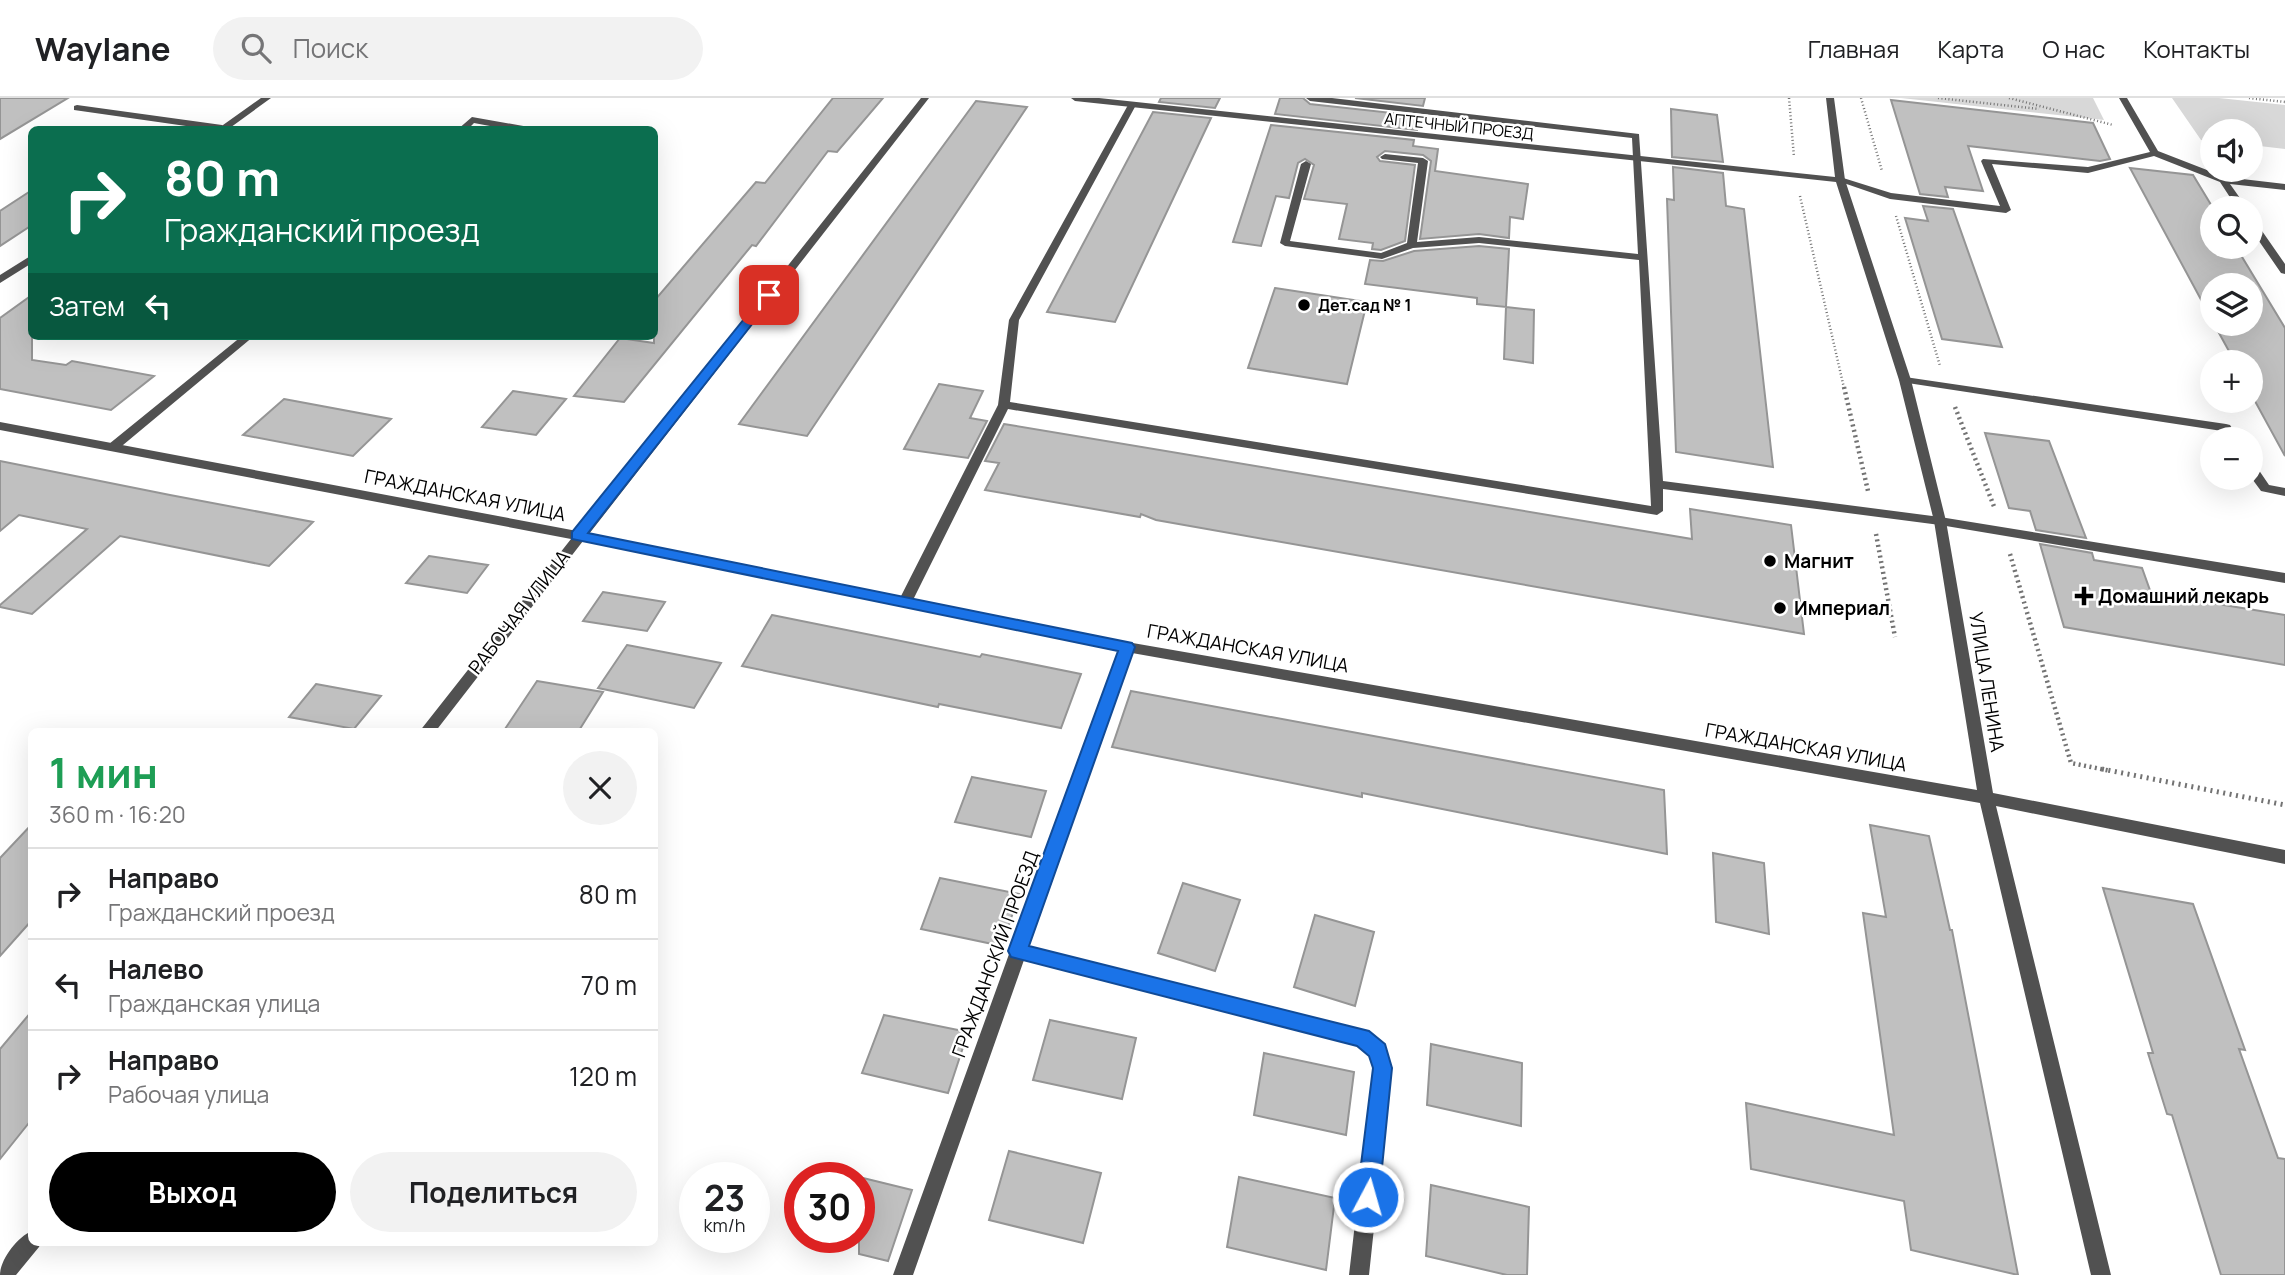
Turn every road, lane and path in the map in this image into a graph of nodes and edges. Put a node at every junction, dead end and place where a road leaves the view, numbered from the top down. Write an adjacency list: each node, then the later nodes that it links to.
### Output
1 (267, 98): 17 (street)
2 (925, 98): 47 (street, РАБОЧАЯ УЛИЦА)
3 (1075, 98): 13 (street, АПТЕЧНЫЙ ПРОЕЗД)
4 (1310, 98): 11 (street)
5 (1789, 98): 26 (path)
6 (1830, 98): 27 (street, УЛИЦА ЛЕНИНА)
7 (1938, 98): 15 (path)
8 (2009, 98): 15 (path)
9 (2123, 98): 20 (street)
10 (2249, 98): 12 (path)
11 (1370, 101): 23 (street)
12 (2285, 102)
13 (1132, 105): 23 (street, АПТЕЧНЫЙ ПРОЕЗД); 38 (street)
14 (77, 108): 16 (street)
15 (2053, 111): 20 (path)
16 (200, 126)
17 (225, 126)
18 (465, 126): 19 (street)
19 (506, 126)
20 (2144, 133): 21 (street)
21 (2155, 153): 25 (street); 27 (street, АПТЕЧНЫЙ ПРОЕЗД)
22 (1385, 157): 31 (street)
23 (1638, 159): 26 (street, АПТЕЧНЫЙ ПРОЕЗД); 32 (street)
24 (1306, 164): 31 (street)
25 (2200, 171)
26 (1795, 176): 27 (street, АПТЕЧНЫЙ ПРОЕЗД); 45 (path)
27 (1840, 180): 37 (street, УЛИЦА ЛЕНИНА)
28 (2241, 182): 29 (street)
29 (2285, 187)
30 (2263, 239): 34 (street)
31 (1412, 245): 32 (street)
32 (1643, 258): 42 (street)
33 (28, 261): 35 (street)
34 (2285, 271)
35 (0, 280)
36 (244, 340): 41 (street)
37 (1905, 380): 40 (street); 46 (street, УЛИЦА ЛЕНИНА)
38 (1004, 405): 42 (street); 49 (street)
39 (0, 426): 41 (street, ГРАЖДАНСКАЯ УЛИЦА)
40 (2219, 427)
41 (113, 447): 47 (street, ГРАЖДАНСКАЯ УЛИЦА)
42 (1657, 484): 45 (street)
43 (2263, 486): 44 (street)
44 (2285, 492)
45 (1872, 512): 46 (street); 50 (path)
46 (1940, 520): 48 (street); 53 (street, УЛИЦА ЛЕНИНА)
47 (578, 536): 49 (street, ГРАЖДАНСКАЯ УЛИЦА); 52 (street, РАБОЧАЯ УЛИЦА)
48 (2285, 578)
49 (905, 602): 51 (street, ГРАЖДАНСКАЯ УЛИЦА)
50 (1895, 637)
51 (1127, 647): 53 (street, ГРАЖДАНСКАЯ УЛИЦА); 55 (street, ГРАЖДАНСКИЙ ПРОЕЗД)
52 (429, 728)
53 (1986, 799): 54 (street, ГРАЖДАНСКАЯ УЛИЦА); 60 (street, УЛИЦА ЛЕНИНА)
54 (2285, 857)
55 (1017, 951): 58 (street, ГРАЖДАНСКИЙ ПРОЕЗД); 59 (street)
56 (28, 1245): 57 (street)
57 (4, 1275)
58 (903, 1275)
59 (1359, 1275)
60 (2101, 1275)

